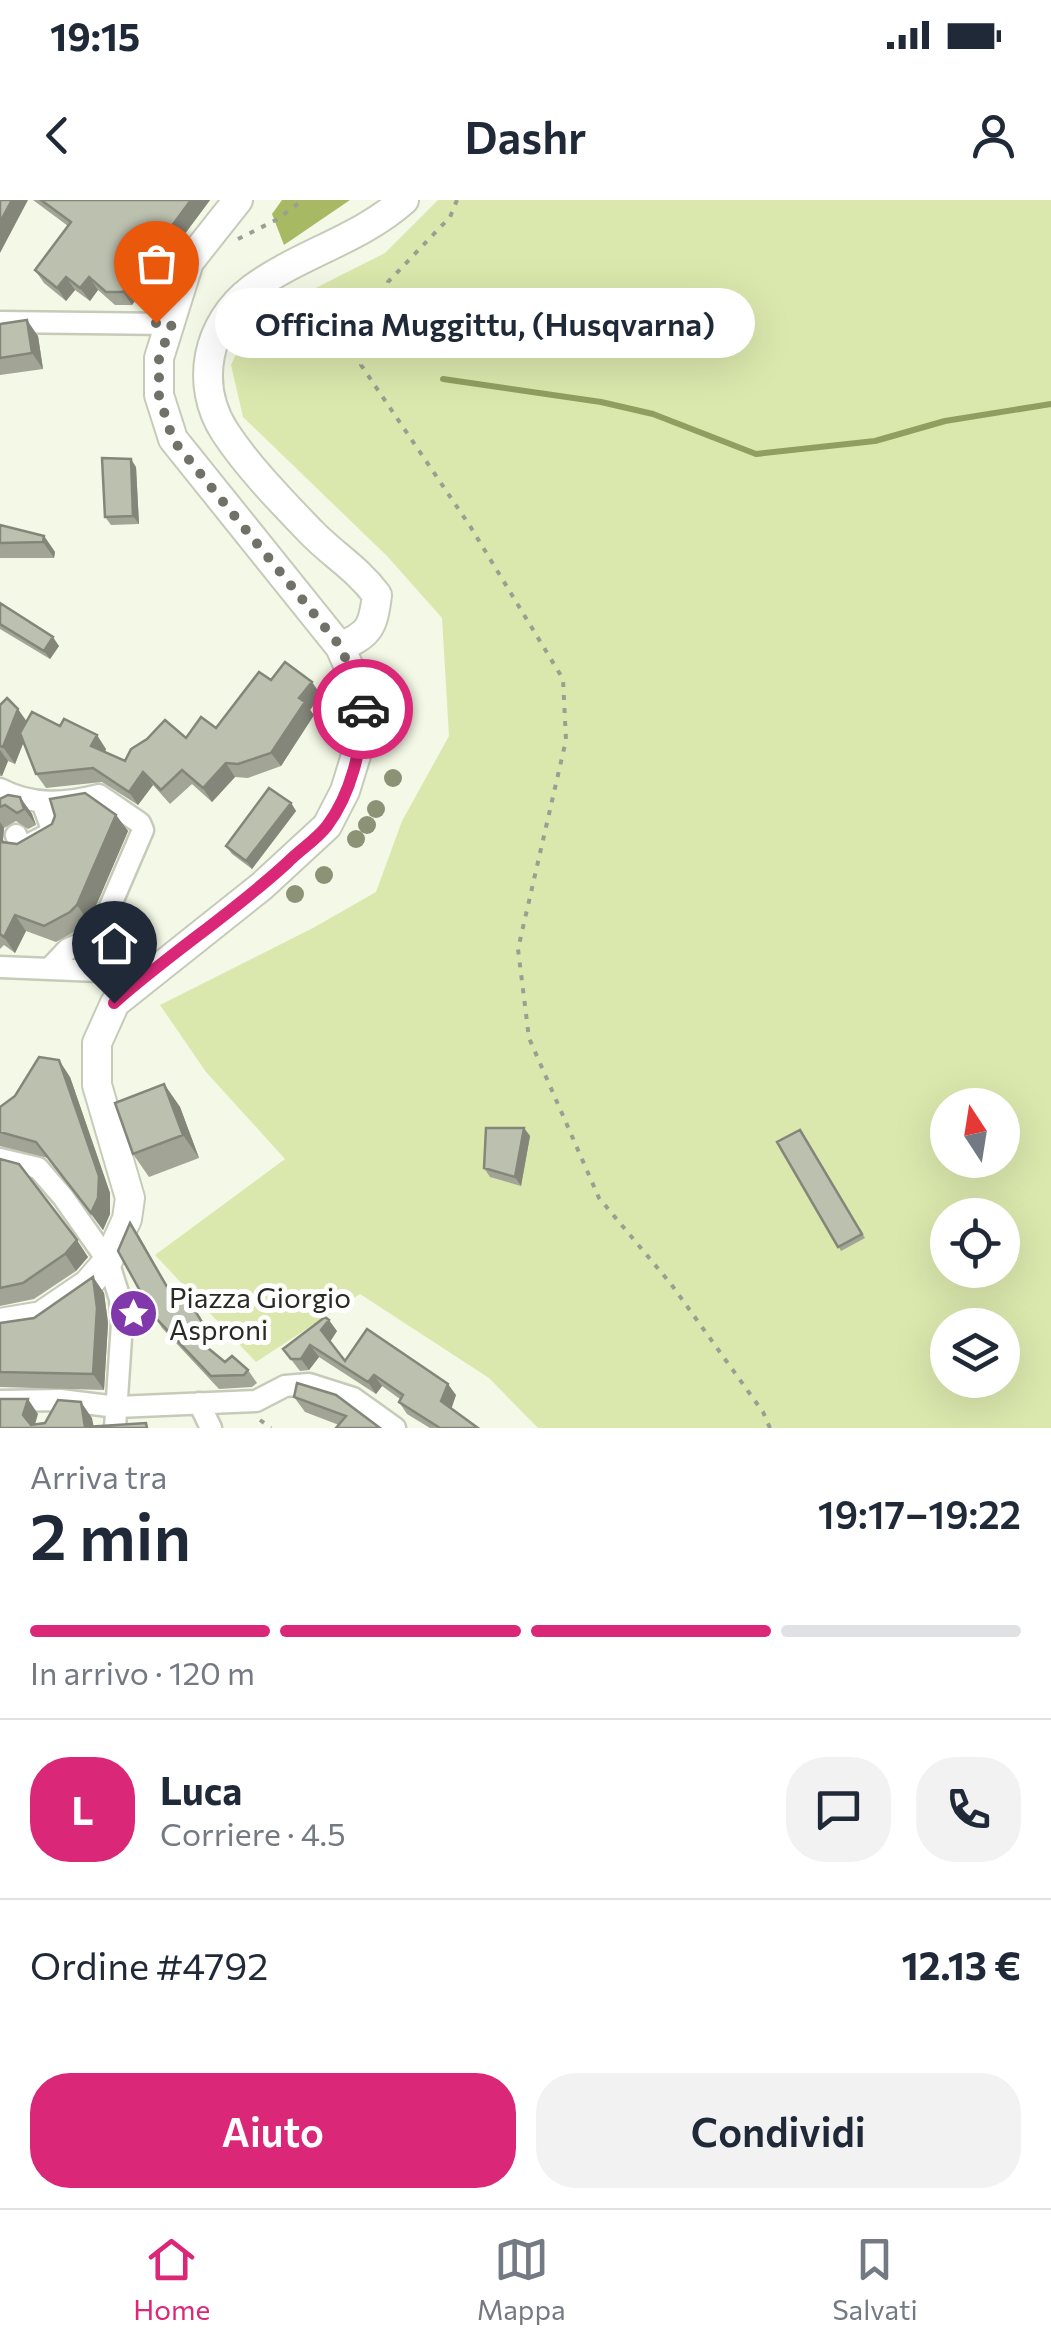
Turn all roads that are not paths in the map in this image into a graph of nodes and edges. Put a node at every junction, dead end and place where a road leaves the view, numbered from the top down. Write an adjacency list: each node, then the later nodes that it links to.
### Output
1 (238, 200): 4 (main road)
2 (404, 200): 5 (main road)
3 (0, 322): 4 (street)
4 (172, 324): 5 (main road)
5 (340, 646): 11 (main road)
6 (0, 789): 7 (street)
7 (42, 802): 8 (street); 10 (street)
8 (16, 835)
9 (0, 967): 10 (street)
10 (50, 968): 11 (street)
11 (140, 980): 13 (main road)
12 (0, 1158): 13 (street)
13 (108, 1261): 14 (main road); 18 (street)
14 (0, 1324)
15 (60, 1400): 16 (street); 18 (street); 19 (street)
16 (0, 1401)
17 (200, 1403): 18 (street); 20 (street); 21 (street)
18 (116, 1418)
19 (47, 1428)
20 (211, 1428)
21 (396, 1428)

